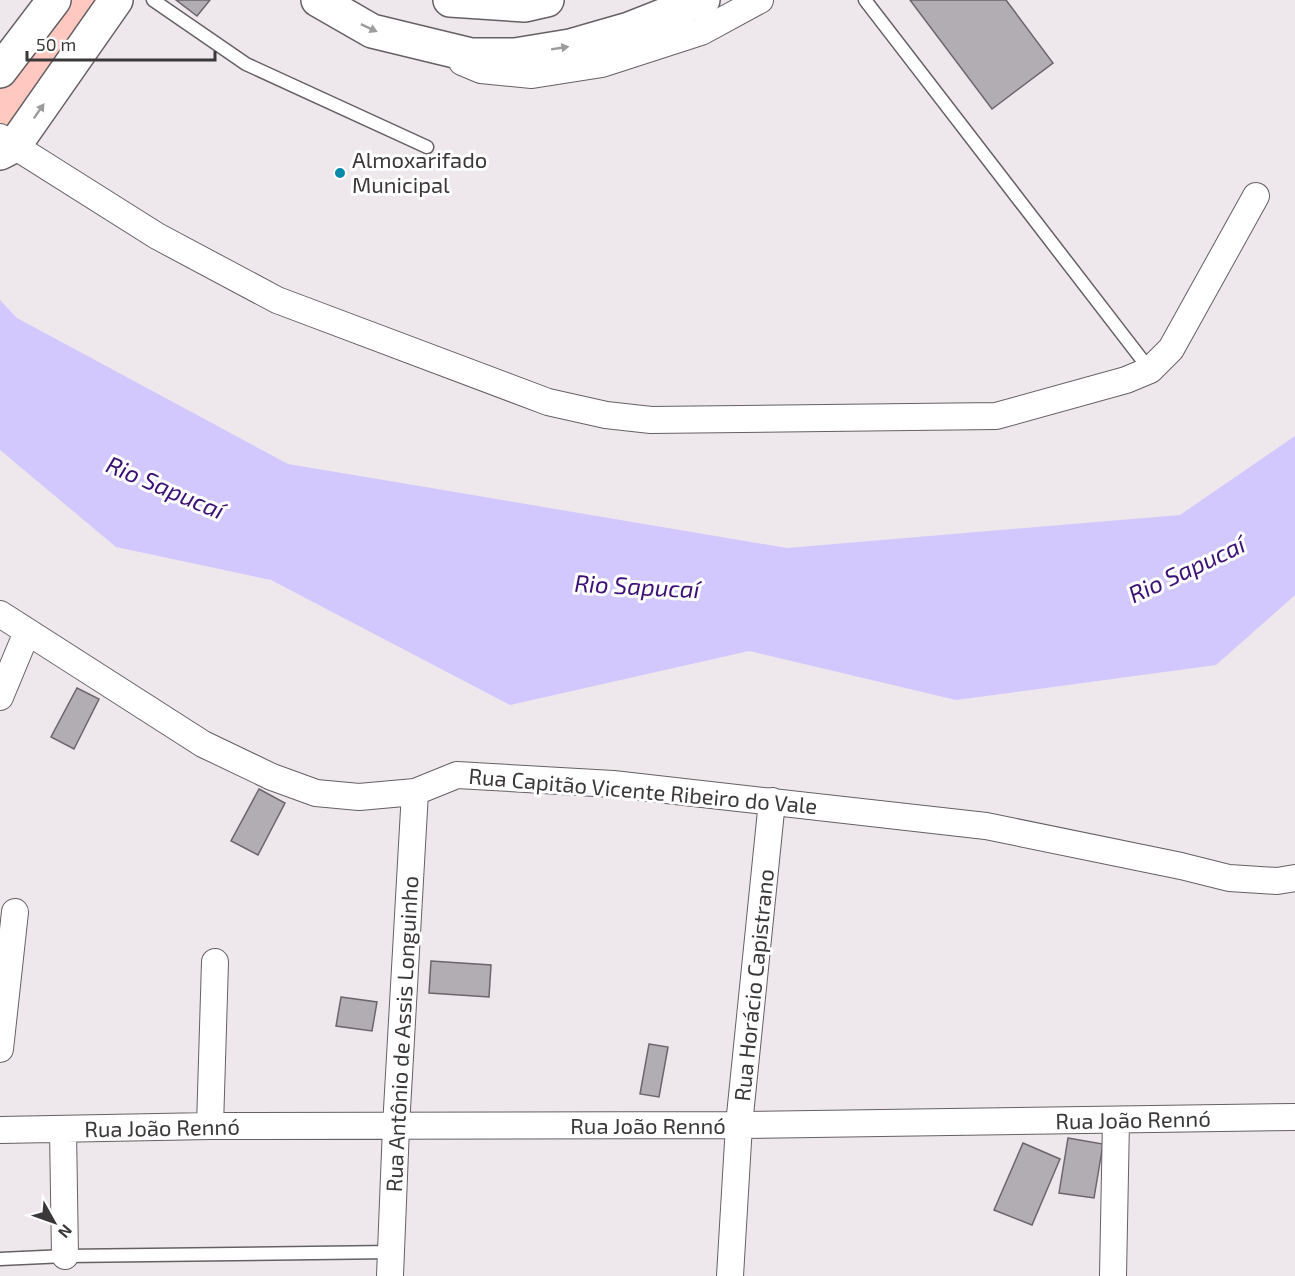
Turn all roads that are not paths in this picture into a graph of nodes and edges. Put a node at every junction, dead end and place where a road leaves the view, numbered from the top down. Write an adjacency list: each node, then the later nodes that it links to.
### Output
1 (54, 0): 11 (main road)
2 (116, 0): 12 (main road, one-way to 2)
3 (153, 0): 13 (lane)
4 (318, 0): 10 (main road, one-way to 10)
5 (450, 0): 6 (main road)
6 (547, 0)
7 (703, 0): 10 (main road, one-way to 7)
8 (760, 0): 10 (street)
9 (865, 0): 15 (lane)
10 (420, 43)
11 (0, 71)
12 (5, 145): 15 (street)
13 (427, 147)
14 (1256, 196): 15 (street)
15 (1150, 370)
16 (0, 614): 17 (street, Rua Capitão Vicente Ribeiro do Vale)
17 (27, 632): 18 (street); 19 (street, Rua Capitão Vicente Ribeiro do Vale)
18 (0, 697)
19 (415, 792): 20 (street, Rua Capitão Vicente Ribeiro do Vale); 30 (street, Rua Antônio de Assis Longuinho)
20 (772, 801): 21 (street, Rua Capitão Vicente Ribeiro do Vale); 28 (street, Rua Horácio Capistrano)
21 (1295, 878)
22 (15, 912): 23 (street)
23 (6, 938): 25 (street)
24 (215, 962): 29 (street)
25 (0, 1048)
26 (1295, 1117): 27 (street, Rua João Rennó)
27 (1116, 1121): 28 (street, Rua João Rennó); 37 (street)
28 (739, 1125): 30 (street, Rua João Rennó); 36 (street, Rua Horácio Capistrano)
29 (210, 1126): 30 (street, Rua João Rennó); 32 (street, Rua João Rennó)
30 (396, 1127): 35 (street, Rua Antônio de Assis Longuinho)
31 (0, 1130): 32 (street, Rua João Rennó)
32 (63, 1130): 33 (street)
33 (65, 1256): 34 (lane); 35 (lane)
34 (0, 1259)
35 (391, 1264)
36 (730, 1276)
37 (1113, 1276)

